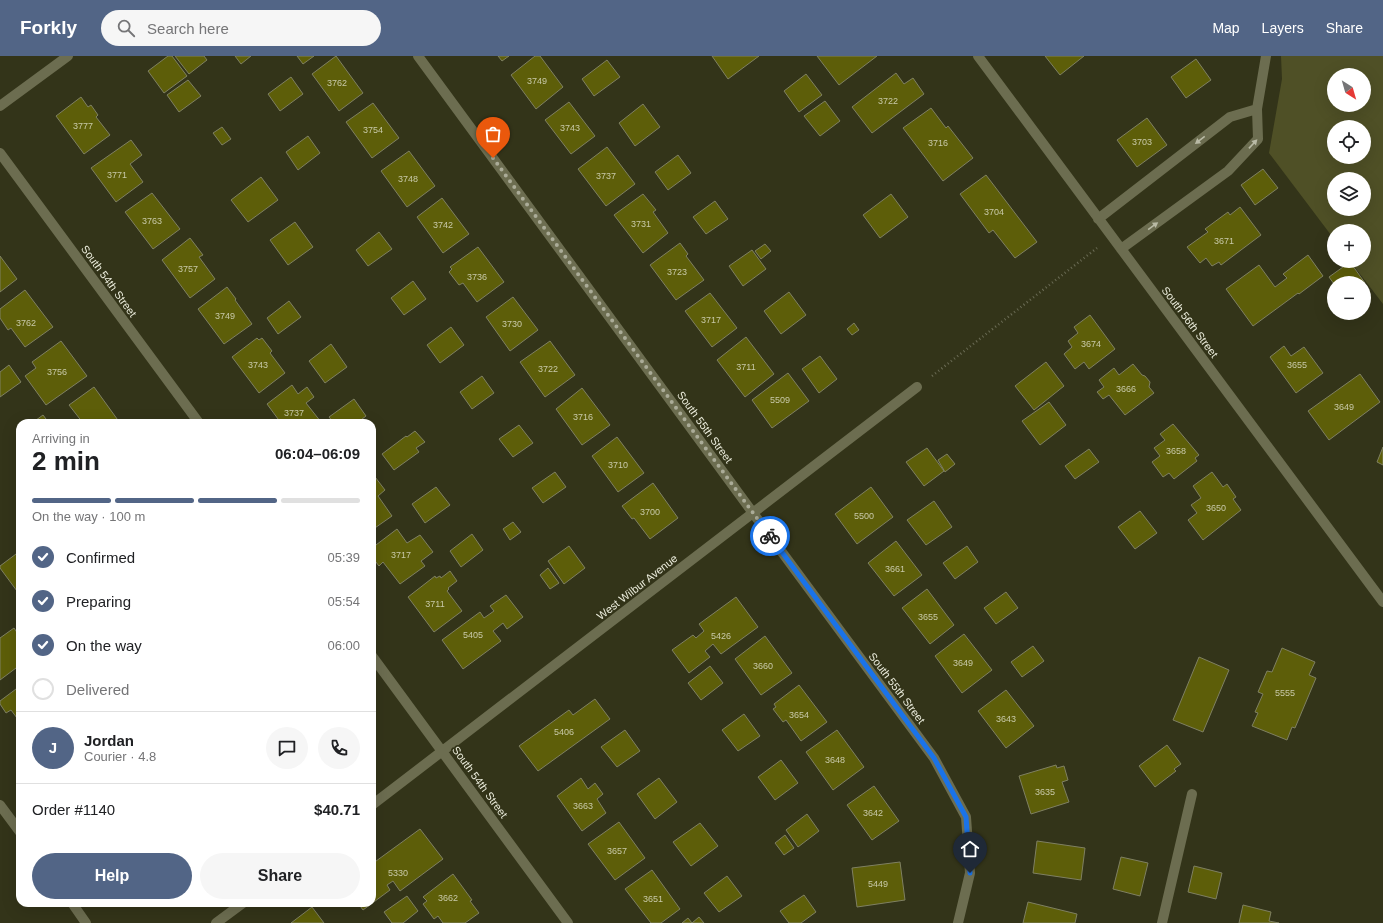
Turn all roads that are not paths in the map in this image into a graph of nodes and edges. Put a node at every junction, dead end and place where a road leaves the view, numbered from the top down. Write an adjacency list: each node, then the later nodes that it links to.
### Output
1 (68, 56): 5 (street)
2 (418, 56): 12 (street, South 55th Street)
3 (978, 56): 8 (street, South 56th Street)
4 (1266, 56): 6 (street)
5 (0, 106)
6 (1257, 109): 8 (street, one-way to 8); 9 (street, one-way to 6)
7 (0, 153): 11 (street, South 54th Street)
8 (1098, 219): 9 (street, South 56th Street)
9 (1121, 249): 13 (street, South 56th Street)
10 (917, 387): 12 (street, West Wilbur Avenue)
11 (197, 419)
12 (752, 513): 15 (street, West Wilbur Avenue); 25 (street, South 55th Street)
13 (1383, 602)
14 (376, 661): 15 (street, South 54th Street)
15 (443, 752): 17 (street, West Wilbur Avenue); 24 (street, South 54th Street)
16 (1192, 794): 26 (street)
17 (376, 803)
18 (0, 804): 19 (street)
19 (16, 826)
20 (75, 907): 22 (street)
21 (238, 907): 23 (street)
22 (86, 923)
23 (216, 923)
24 (568, 923)
25 (958, 923)
26 (1162, 923)

